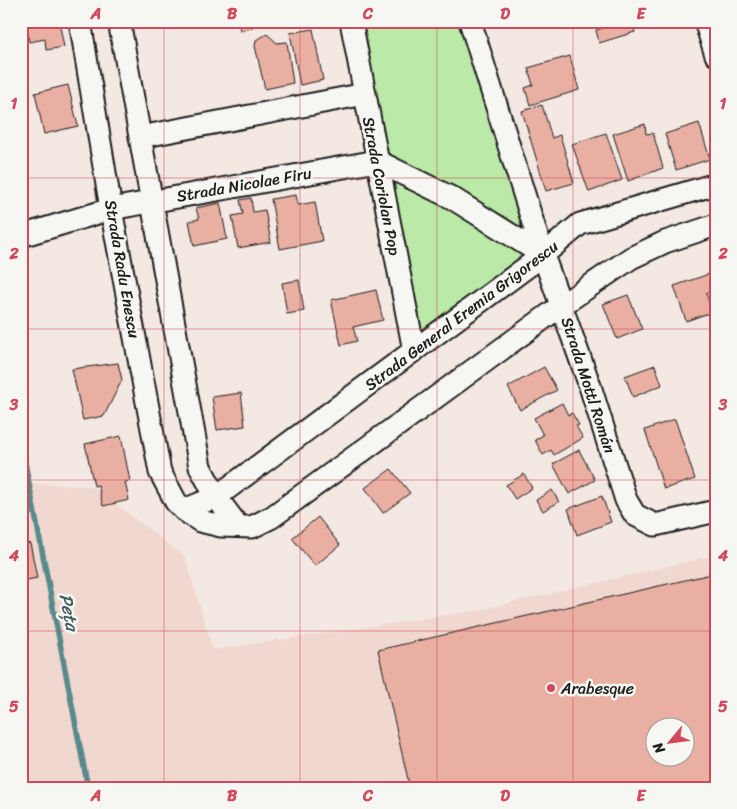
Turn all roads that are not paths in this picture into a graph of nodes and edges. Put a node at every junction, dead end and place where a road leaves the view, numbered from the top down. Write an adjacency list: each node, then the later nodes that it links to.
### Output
1 (80, 21): 12 (street, Strada Radu Enescu)
2 (119, 21): 8 (street)
3 (351, 21): 7 (street, Strada Coriolan Pop)
4 (470, 21): 15 (street)
5 (705, 21): 6 (street)
6 (716, 54)
7 (365, 94): 8 (street); 9 (street, Strada Coriolan Pop)
8 (140, 138): 11 (street)
9 (377, 161): 11 (street, Strada Nicolae Firu); 15 (street); 17 (street, Strada Coriolan Pop)
10 (716, 184): 15 (street, Strada General Eremia Grigorescu)
11 (151, 200): 12 (street, Strada Nicolae Firu); 18 (street)
12 (111, 208): 14 (street, Strada Nicolae Firu); 19 (street, Strada Radu Enescu)
13 (716, 225): 16 (street)
14 (22, 236)
15 (543, 255): 16 (street, Strada Mottl Román); 17 (street, Strada General Eremia Grigorescu)
16 (562, 305): 20 (street, Strada Mottl Román); 21 (street)
17 (414, 351): 18 (street, Strada General Eremia Grigorescu)
18 (217, 490): 19 (street, Strada General Eremia Grigorescu); 21 (street)
19 (178, 503): 21 (street)
20 (716, 511)
21 (238, 526)

